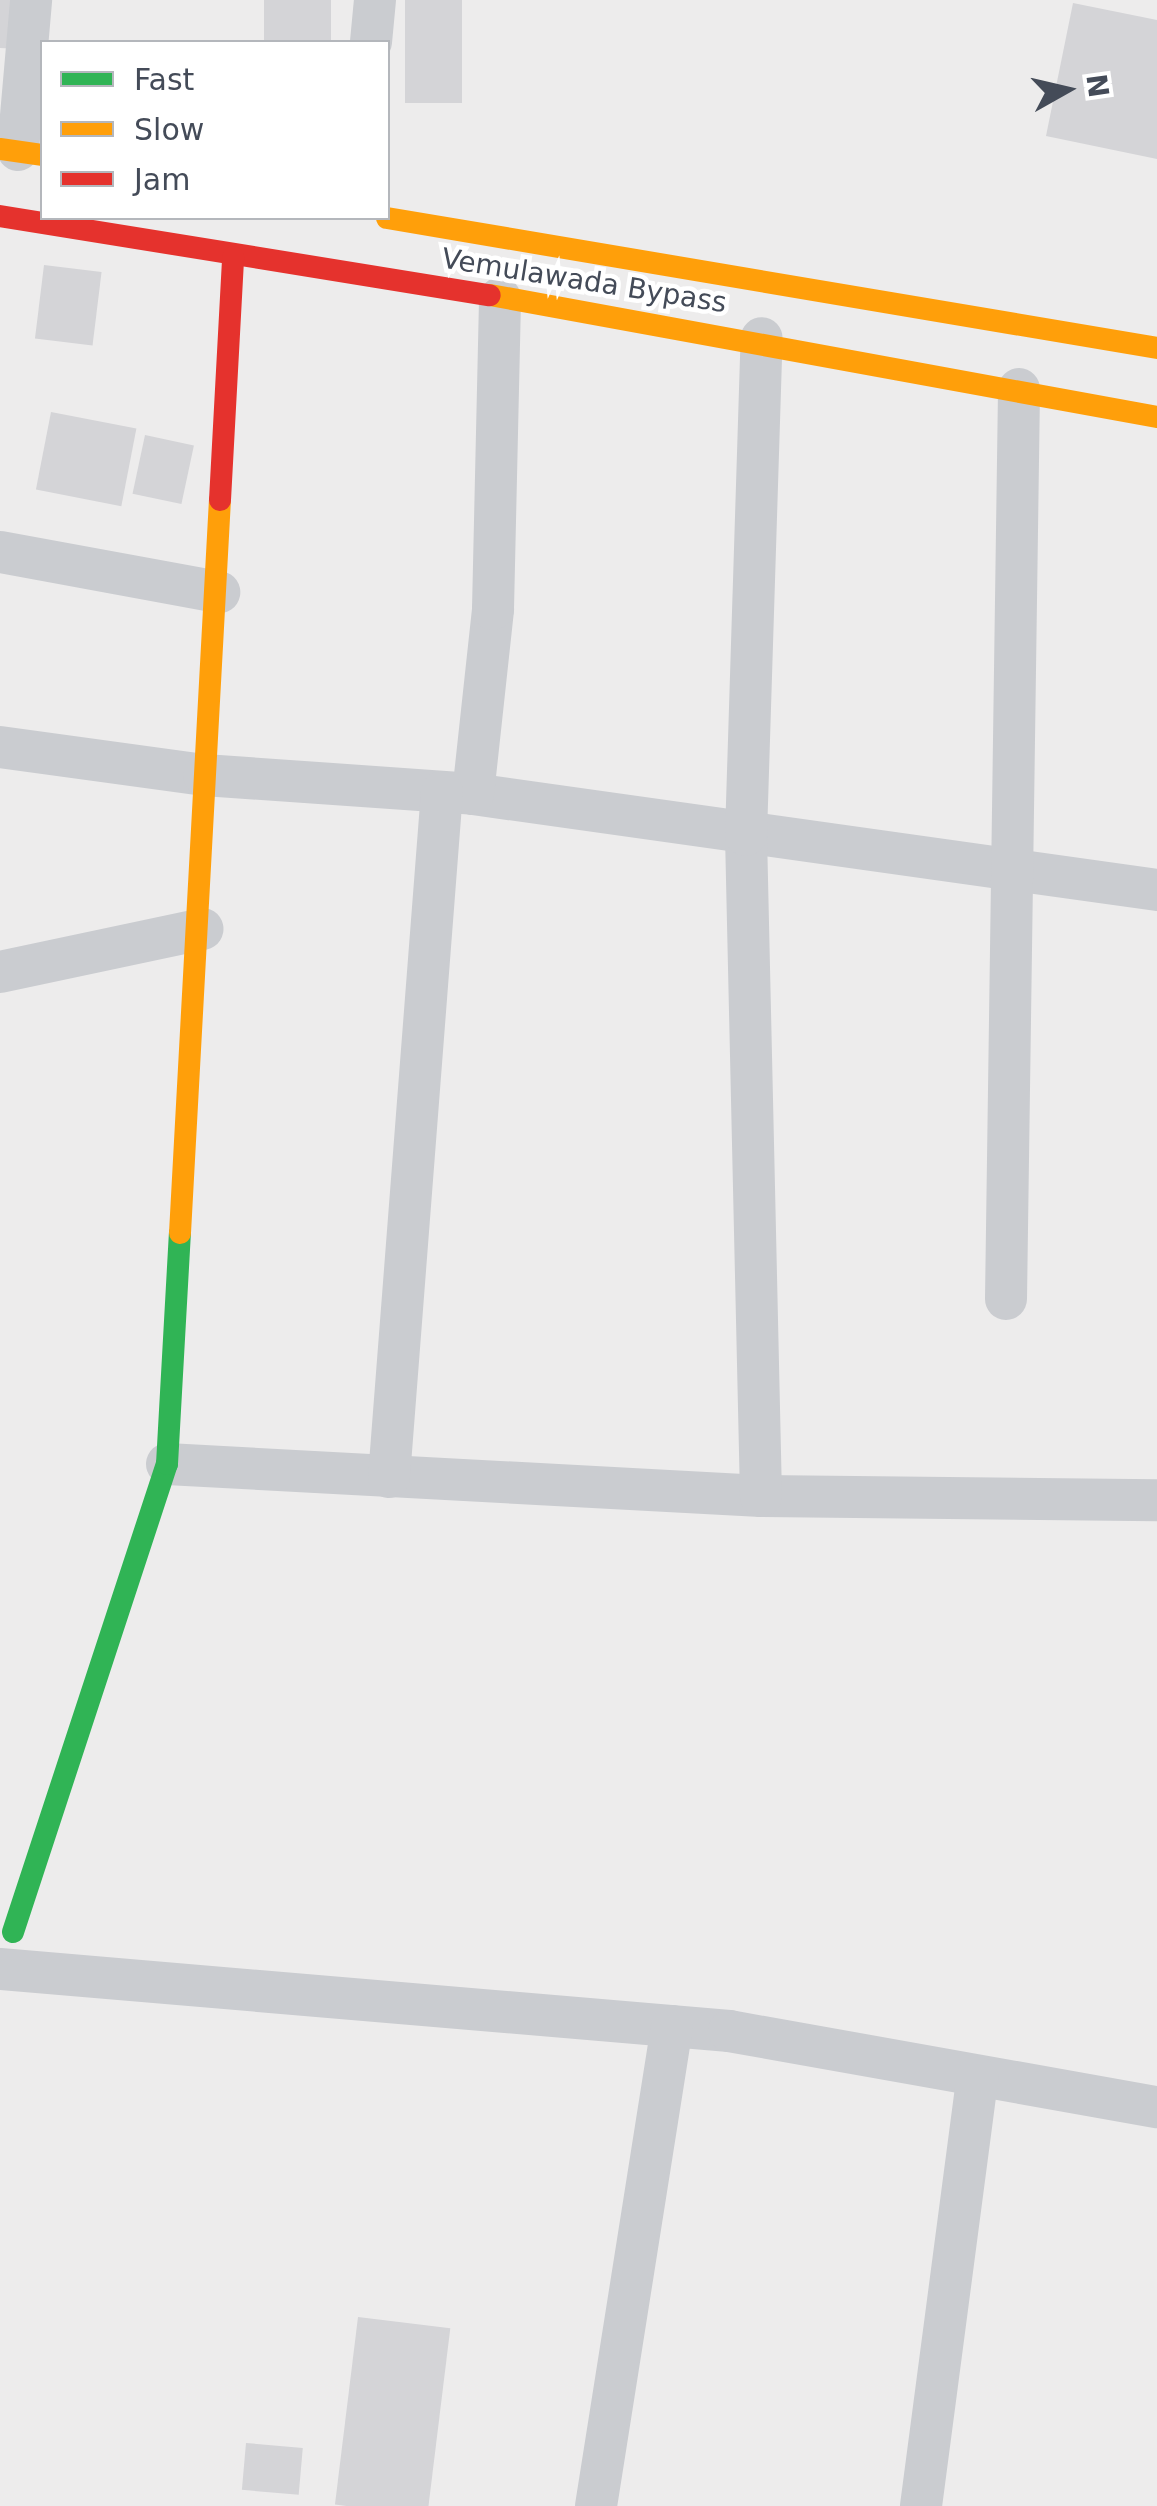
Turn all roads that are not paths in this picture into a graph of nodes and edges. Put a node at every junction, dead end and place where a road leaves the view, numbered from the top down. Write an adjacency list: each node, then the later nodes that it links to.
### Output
1 (30, 0): 4 (street)
2 (375, 0): 3 (street)
3 (370, 40)
4 (20, 152)
5 (0, 216): 7 (main road, Vemulawada Bypass)
6 (390, 218): 10 (main road, Vemulawada Bypass)
7 (233, 258): 8 (main road, Vemulawada Bypass); 14 (main road)
8 (500, 298): 9 (main road, Vemulawada Bypass); 17 (street)
9 (762, 338): 11 (main road, Vemulawada Bypass); 18 (street)
10 (1157, 348)
11 (1020, 389): 12 (main road, Vemulawada Bypass); 19 (street)
12 (1157, 417)
13 (0, 552): 14 (street)
14 (219, 592): 16 (main road)
15 (0, 747): 16 (street)
16 (204, 775): 17 (street); 21 (main road)
17 (458, 793): 18 (street); 25 (street)
18 (746, 835): 19 (street); 26 (street)
19 (1018, 876): 20 (street); 23 (street)
20 (1157, 890)
21 (202, 929): 22 (street); 24 (main road)
22 (0, 972)
23 (1006, 1299)
24 (167, 1464): 25 (street); 28 (main road)
25 (389, 1477): 26 (street)
26 (761, 1496): 27 (street)
27 (1157, 1500)
28 (4, 1941): 29 (street)
29 (672, 2026): 30 (street); 32 (street)
30 (976, 2078): 31 (street); 33 (street)
31 (1157, 2107)
32 (596, 2506)
33 (921, 2506)

